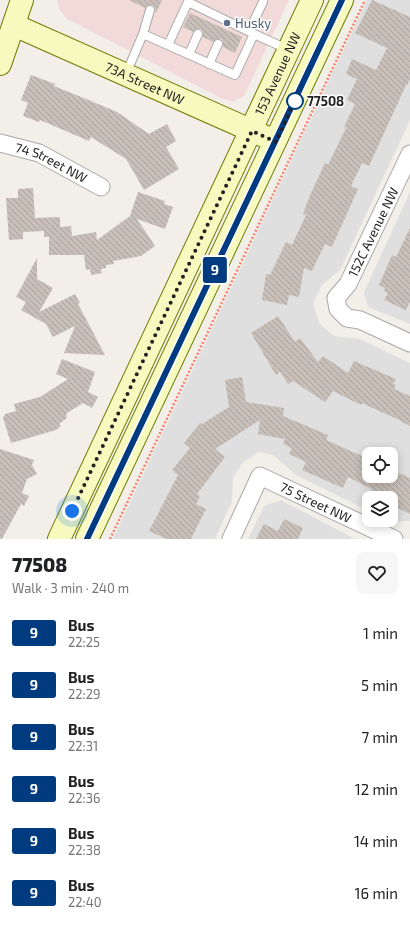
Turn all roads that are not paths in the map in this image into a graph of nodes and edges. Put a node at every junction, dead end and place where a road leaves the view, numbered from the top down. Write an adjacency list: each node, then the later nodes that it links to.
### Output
1 (22, 0): 10 (main road)
2 (312, 0): 17 (main road, 153 Avenue NW)
3 (342, 0): 23 (main road, 153 Avenue NW)
4 (197, 2): 7 (lane); 16 (lane)
5 (263, 2): 12 (lane)
6 (150, 10): 13 (lane)
7 (209, 11): 8 (lane); 9 (lane)
8 (205, 20)
9 (228, 21): 11 (lane); 12 (lane)
10 (14, 25): 19 (main road); 21 (main road, 73A Street NW)
11 (225, 29)
12 (252, 32): 17 (lane); 20 (lane)
13 (143, 34): 16 (lane); 21 (lane)
14 (198, 34): 18 (lane)
15 (218, 44): 20 (lane)
16 (168, 45): 18 (lane)
17 (289, 50): 22 (main road, 153 Avenue NW)
18 (189, 54): 20 (lane)
19 (0, 64)
20 (209, 64)
21 (125, 75): 22 (main road, 73A Street NW)
22 (252, 131): 23 (main road, 73A Street NW); 28 (main road, 153 Avenue NW)
23 (276, 142): 29 (main road, 153 Avenue NW)
24 (0, 143): 26 (street, 74 Street NW)
25 (410, 154): 27 (street, 152C Avenue NW)
26 (101, 187)
27 (410, 343)
28 (59, 539)
29 (87, 539)
30 (231, 539): 31 (street, 75 Street NW)
31 (394, 539)

